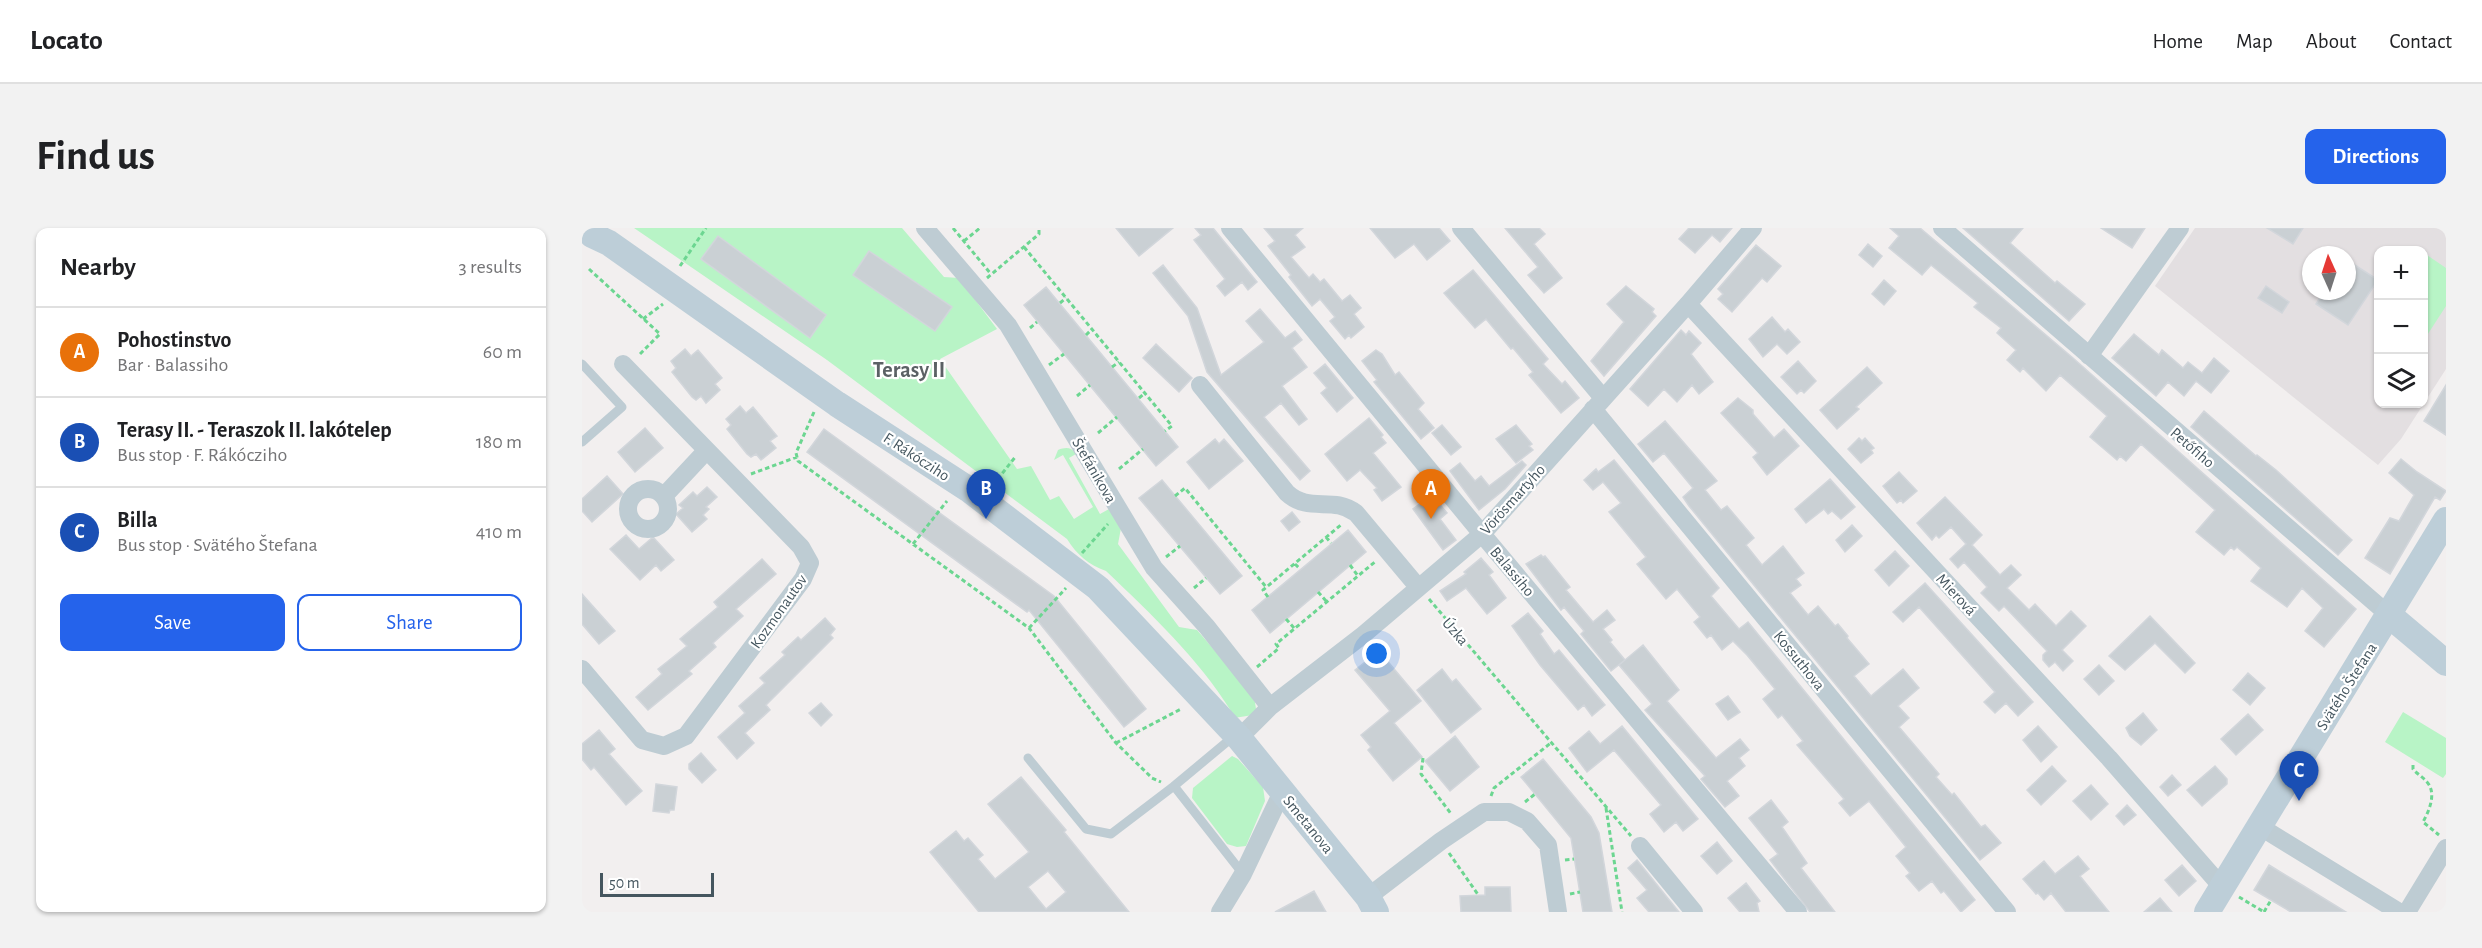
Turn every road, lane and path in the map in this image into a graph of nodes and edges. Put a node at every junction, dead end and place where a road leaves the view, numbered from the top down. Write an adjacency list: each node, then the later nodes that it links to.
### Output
1 (706, 228): 14 (path)
2 (926, 228): 16 (street, Štefánikova)
3 (953, 228): 11 (path)
4 (980, 228): 11 (path)
5 (1039, 228): 13 (path)
6 (1230, 228): 55 (street, Balassiho)
7 (1461, 228): 37 (street, Kossuthova)
8 (1753, 228): 20 (street, Vörösmartyho)
9 (1942, 228): 25 (street, Petőfiho)
10 (2180, 228): 25 (street)
11 (964, 241): 15 (path)
12 (588, 243): 21 (path); 34 (street, F. Rákócziho)
13 (1024, 247): 15 (path); 17 (path)
14 (680, 267)
15 (991, 274): 16 (path)
16 (976, 287): 52 (street, Štefánikova)
17 (1066, 298): 19 (path); 22 (path)
18 (664, 302): 21 (path)
19 (1060, 303)
20 (1688, 304): 37 (street, Vörösmartyho); 97 (street, Mierová)
21 (643, 319): 27 (path)
22 (1092, 329): 23 (path); 26 (path)
23 (1086, 335)
24 (1064, 354): 30 (path)
25 (2089, 356): 70 (street, Petőfiho)
26 (1119, 362): 29 (path); 33 (path)
27 (630, 363): 43 (street, Kozmonautov)
28 (582, 364): 41 (lane)
29 (1112, 367)
30 (1046, 368)
31 (1090, 385): 35 (path)
32 (1200, 385): 59 (street)
33 (1145, 393): 36 (path); 39 (path)
34 (823, 394): 45 (path); 60 (street, F. Rákócziho)
35 (1077, 396)
36 (1138, 399)
37 (1598, 404): 55 (street, Vörösmartyho); 106 (street, Kossuthova)
38 (1117, 417): 40 (path)
39 (1165, 431)
40 (1098, 434)
41 (582, 442)
42 (1143, 449): 46 (path)
43 (706, 451): 49 (street); 75 (street, Kozmonautov)
44 (1016, 456): 48 (path)
45 (797, 457): 47 (path); 58 (path)
46 (1119, 469)
47 (744, 475)
48 (990, 489)
49 (664, 496)
50 (1175, 496): 65 (path)
51 (947, 501): 58 (path)
52 (1120, 513): 60 (path); 77 (street, Štefánikova)
53 (1349, 518): 56 (path)
54 (2446, 520): 70 (street, Svätého Štefana)
55 (1482, 534): 66 (street, Vörösmartyho); 105 (street, Balassiho)
56 (1326, 537): 57 (path); 61 (path)
57 (1331, 543)
58 (913, 544): 72 (path)
59 (1388, 550): 64 (path); 66 (street)
60 (1081, 562): 72 (path); 79 (street, F. Rákócziho)
61 (1295, 564): 63 (path); 65 (path)
62 (1350, 565): 64 (path)
63 (1300, 569)
64 (1358, 576): 69 (path)
65 (1266, 587): 68 (path)
66 (1418, 587): 77 (street, Vörösmartyho); 81 (path, Úzka)
67 (1318, 592): 69 (path)
68 (1268, 597)
69 (1327, 602): 73 (path)
70 (2389, 615): 74 (street, Petőfiho); 92 (street, Svätého Štefana)
71 (1286, 619): 73 (path)
72 (1029, 628): 80 (path)
73 (1294, 629): 76 (path)
74 (2446, 663)
75 (582, 669)
76 (1253, 670)
77 (1270, 707): 79 (street, Vörösmartyho)
78 (1180, 709): 80 (path)
79 (1237, 736): 85 (lane); 86 (street, Smetanova)
80 (1116, 742): 85 (path)
81 (1552, 742): 89 (path, Úzka); 90 (path)
82 (1028, 758): 85 (lane)
83 (1424, 759): 91 (path)
84 (2413, 765): 94 (path)
85 (1174, 786): 96 (lane)
86 (1282, 792): 96 (street); 100 (street, Smetanova)
87 (1535, 794): 88 (path)
88 (1519, 807)
89 (1606, 807): 95 (path, Úzka); 103 (path)
90 (1484, 812): 93 (street); 102 (street)
91 (1455, 819)
92 (2259, 826): 97 (street, Svätého Štefana); 109 (street)
93 (1441, 841): 98 (path); 100 (street)
94 (2443, 842): 110 (street)
95 (1640, 846): 104 (street)
96 (1243, 874): 101 (street)
97 (2222, 887): 107 (street, Svätého Štefana); 108 (path)
98 (1479, 896)
99 (2271, 900): 108 (path)
100 (1372, 904)
101 (1220, 912)
102 (1558, 912)
103 (1622, 912)
104 (1694, 912)
105 (1798, 912)
106 (2007, 912)
107 (2207, 912)
108 (2264, 912)
109 (2399, 912)
110 (2407, 912)

